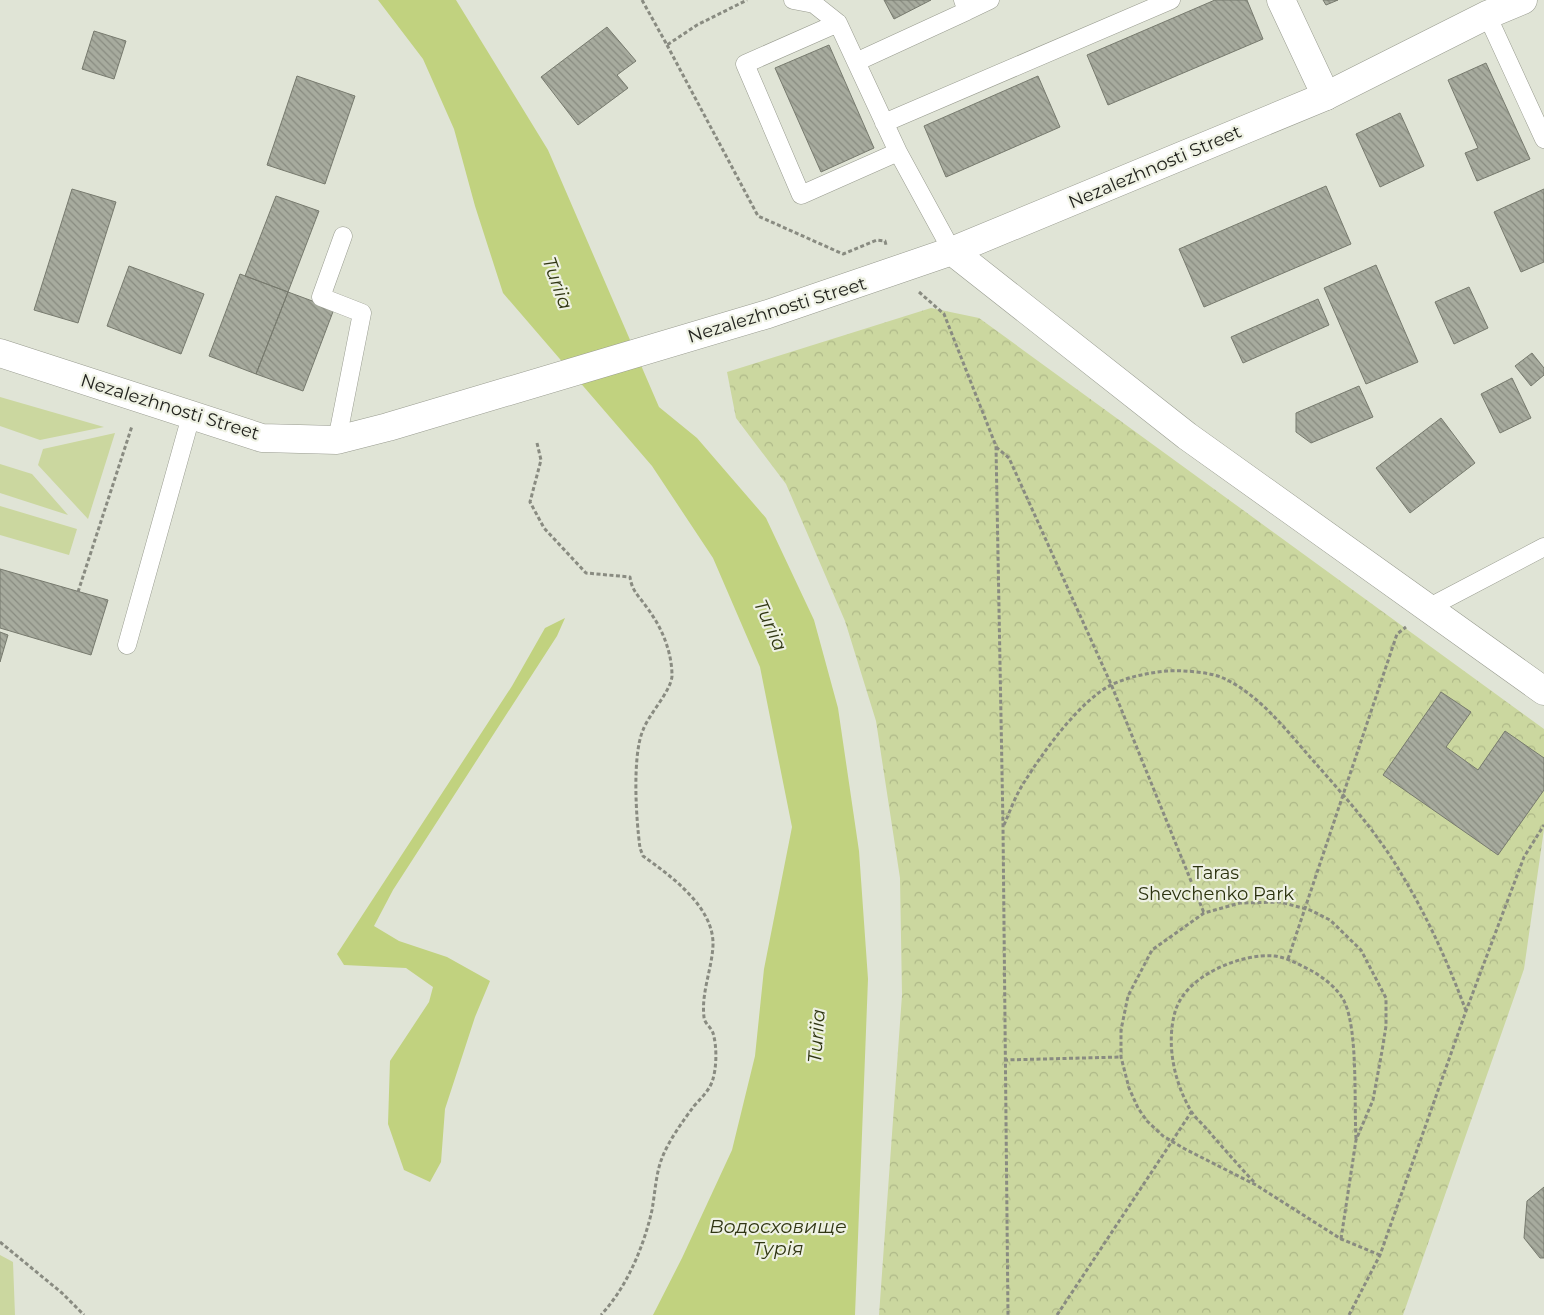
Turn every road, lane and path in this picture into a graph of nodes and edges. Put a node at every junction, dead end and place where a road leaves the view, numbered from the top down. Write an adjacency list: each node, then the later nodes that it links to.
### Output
1 (642, 0): 2 (path)
2 (747, 0)
3 (793, 0): 10 (lane)
4 (990, 0): 8 (lane)
5 (1171, 0): 13 (lane)
6 (1281, 0): 12 (main road)
7 (1523, 0): 9 (main road, Nezalezhnosti Street)
8 (965, 5): 11 (lane)
9 (1487, 15): 12 (main road, Nezalezhnosti Street); 14 (lane)
10 (838, 23): 11 (lane); 15 (lane)
11 (856, 62): 13 (lane)
12 (1326, 96): 17 (main road, Nezalezhnosti Street)
13 (884, 123): 15 (lane)
14 (1544, 140)
15 (898, 152): 17 (lane)
16 (343, 236): 22 (lane)
17 (952, 252): 18 (main road, Nezalezhnosti Street); 27 (main road)
18 (898, 272): 22 (main road, Nezalezhnosti Street); 24 (path)
19 (0, 352): 20 (main road, Nezalezhnosti Street)
20 (191, 416): 22 (main road, Nezalezhnosti Street); 28 (lane)
21 (133, 424): 26 (path)
22 (337, 440)
23 (537, 443): 48 (path)
24 (996, 446): 29 (path); 33 (path)
25 (1544, 547): 27 (lane)
26 (78, 592)
27 (1428, 608): 30 (main road); 31 (path)
28 (127, 645)
29 (1111, 684): 31 (path); 33 (path); 35 (path)
30 (1544, 691)
31 (1343, 794): 34 (path); 37 (path)
32 (1544, 825): 37 (path)
33 (1003, 826): 39 (path)
34 (1305, 909): 35 (path); 36 (path); 41 (path)
35 (1204, 913): 38 (path)
36 (1288, 959): 40 (path); 41 (path)
37 (1466, 1012): 46 (path)
38 (1121, 1057): 39 (path); 42 (path)
39 (1004, 1060): 49 (path)
40 (1192, 1111): 42 (path); 43 (path)
41 (1356, 1140): 44 (path)
42 (1171, 1141): 43 (path); 50 (path)
43 (1256, 1185): 44 (path)
44 (1342, 1239): 46 (path)
45 (0, 1242): 47 (path)
46 (1380, 1255): 51 (path)
47 (84, 1315)
48 (601, 1315)
49 (1008, 1315)
50 (1057, 1315)
51 (1349, 1315)

